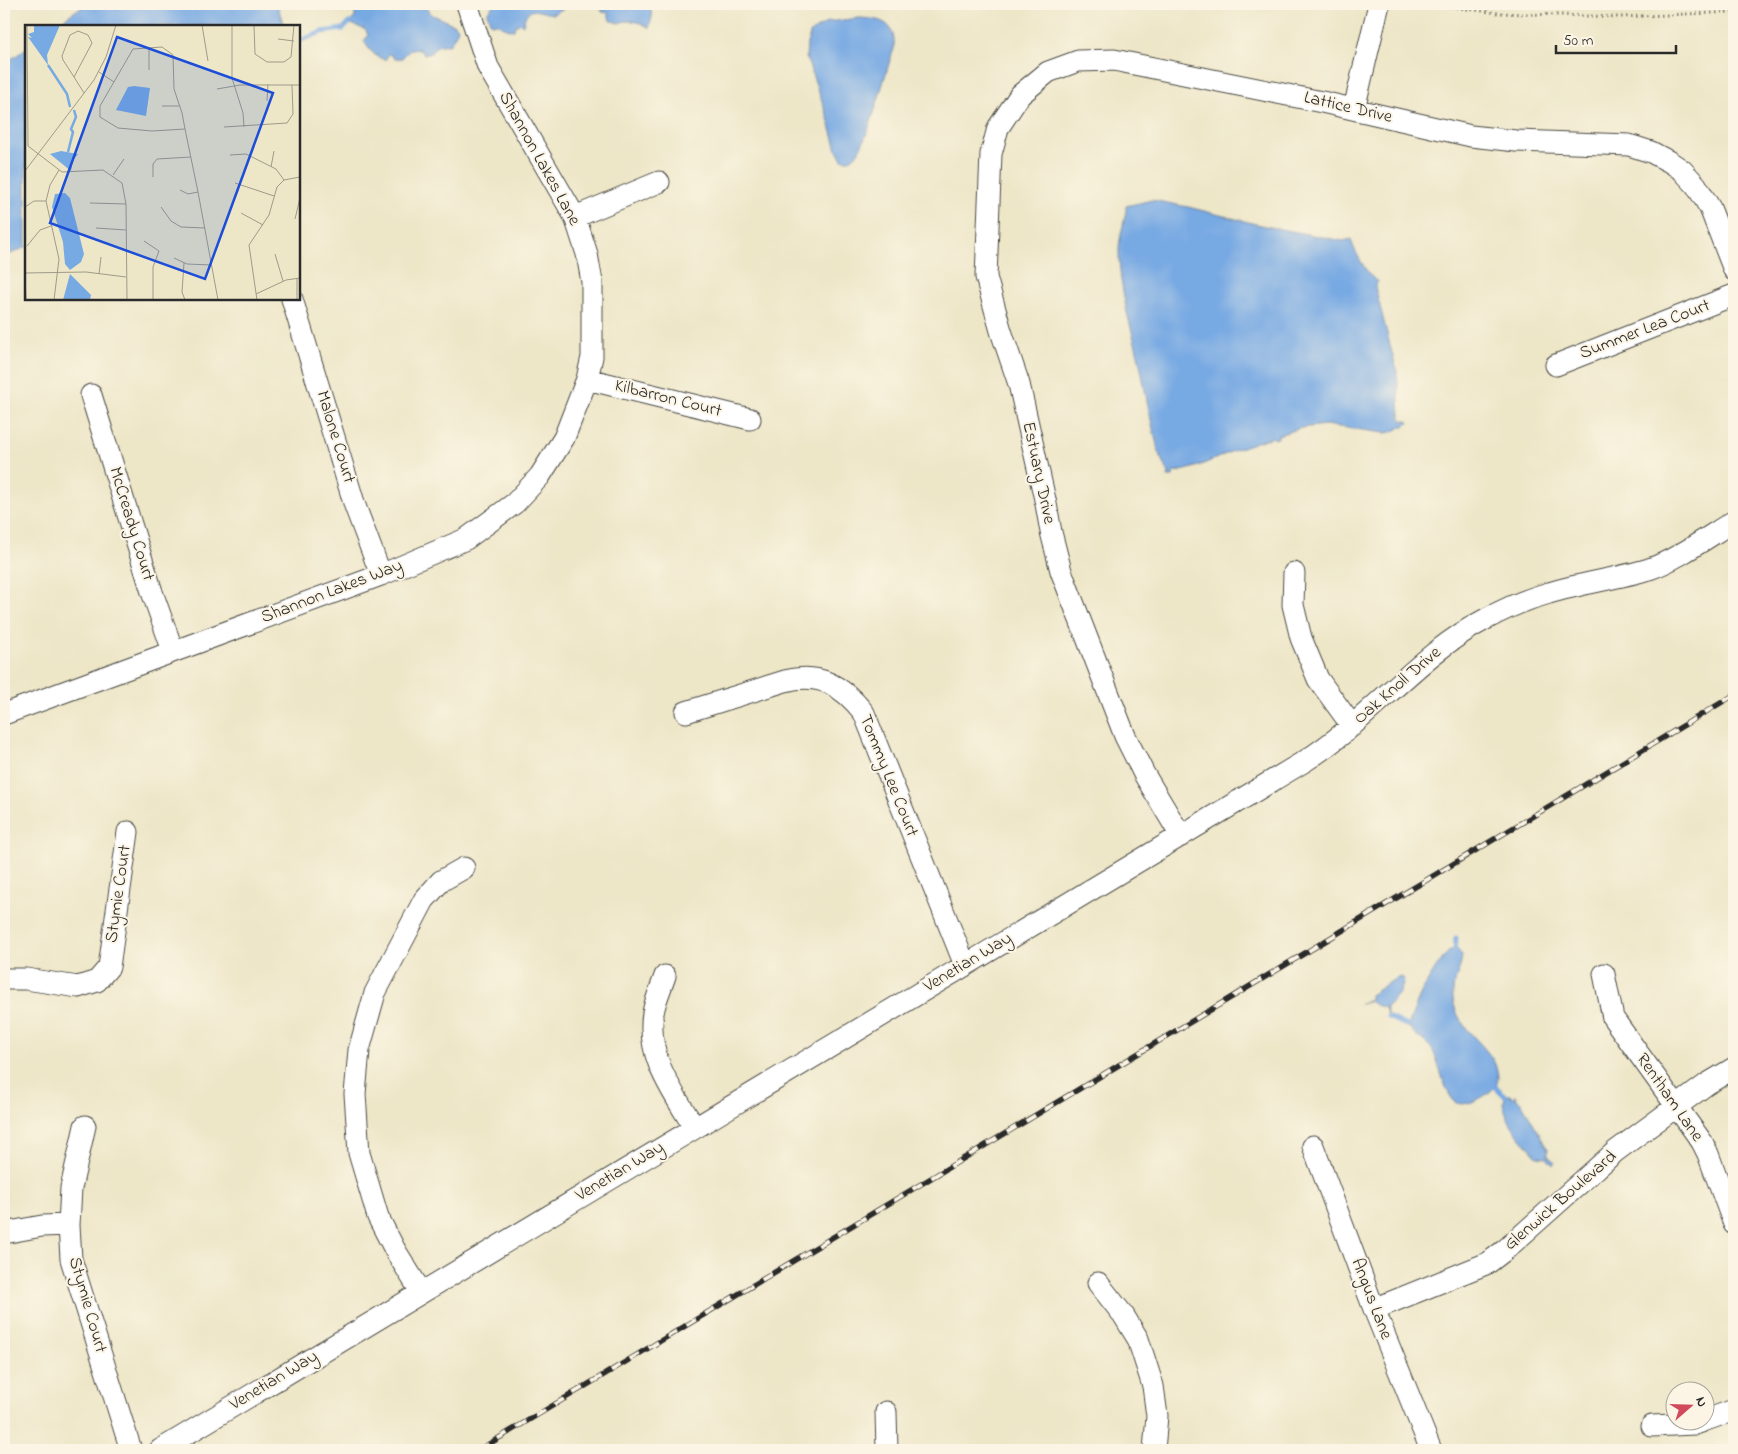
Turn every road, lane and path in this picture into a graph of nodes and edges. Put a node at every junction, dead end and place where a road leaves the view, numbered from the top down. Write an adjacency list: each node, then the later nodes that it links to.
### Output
1 (467, 4): 8 (street, Shannon Lakes Lane)
2 (1379, 4): 6 (street)
3 (1427, 4): 4 (path)
4 (1734, 12)
5 (1020, 95): 6 (street, Lattice Drive); 24 (street, Estuary Drive)
6 (1354, 109): 9 (street, Lattice Drive)
7 (659, 182): 8 (street)
8 (575, 217): 13 (street, Shannon Lakes Lane)
9 (1734, 270)
10 (1734, 295): 12 (street, Summer Lea Court)
11 (292, 300): 18 (street, Malone Court)
12 (1556, 364)
13 (587, 378): 15 (street, Kilbarron Court); 18 (street, Shannon Lakes Way)
14 (91, 396): 19 (street, McCready Court)
15 (750, 419)
16 (1734, 520): 22 (street, Oak Knoll Drive)
17 (1294, 573): 22 (street)
18 (381, 575): 19 (street, Shannon Lakes Way)
19 (173, 651): 21 (street, Shannon Lakes Way)
20 (686, 712): 27 (street, Tommy Lee Court)
21 (4, 714)
22 (1352, 726): 24 (street, Oak Knoll Drive)
23 (128, 832): 30 (street, Stymie Court)
24 (1181, 836): 26 (street, Oak Knoll Drive)
25 (464, 868): 40 (street)
26 (1082, 895): 27 (street, Venetian Way)
27 (965, 965): 34 (street, Venetian Way)
28 (1604, 974): 32 (street, Rentham Lane)
29 (665, 976): 34 (street)
30 (4, 980)
31 (1734, 1068): 32 (street, Glenwick Boulevard)
32 (1676, 1107): 36 (street, Rentham Lane); 41 (street, Glenwick Boulevard)
33 (85, 1126): 37 (street, Stymie Court)
34 (694, 1127): 40 (street, Venetian Way)
35 (1313, 1146): 41 (street, Angus Lane)
36 (1734, 1224)
37 (68, 1225): 38 (street); 47 (street, Stymie Court)
38 (4, 1233)
39 (1098, 1283): 50 (street)
40 (421, 1292): 48 (street, Venetian Way)
41 (1374, 1309): 51 (street, Angus Lane)
42 (1734, 1410): 44 (street)
43 (886, 1412): 49 (street)
44 (1716, 1416)
45 (1666, 1425): 46 (street)
46 (1652, 1426)
47 (131, 1450)
48 (160, 1450)
49 (887, 1450)
50 (1154, 1450)
51 (1431, 1450)

